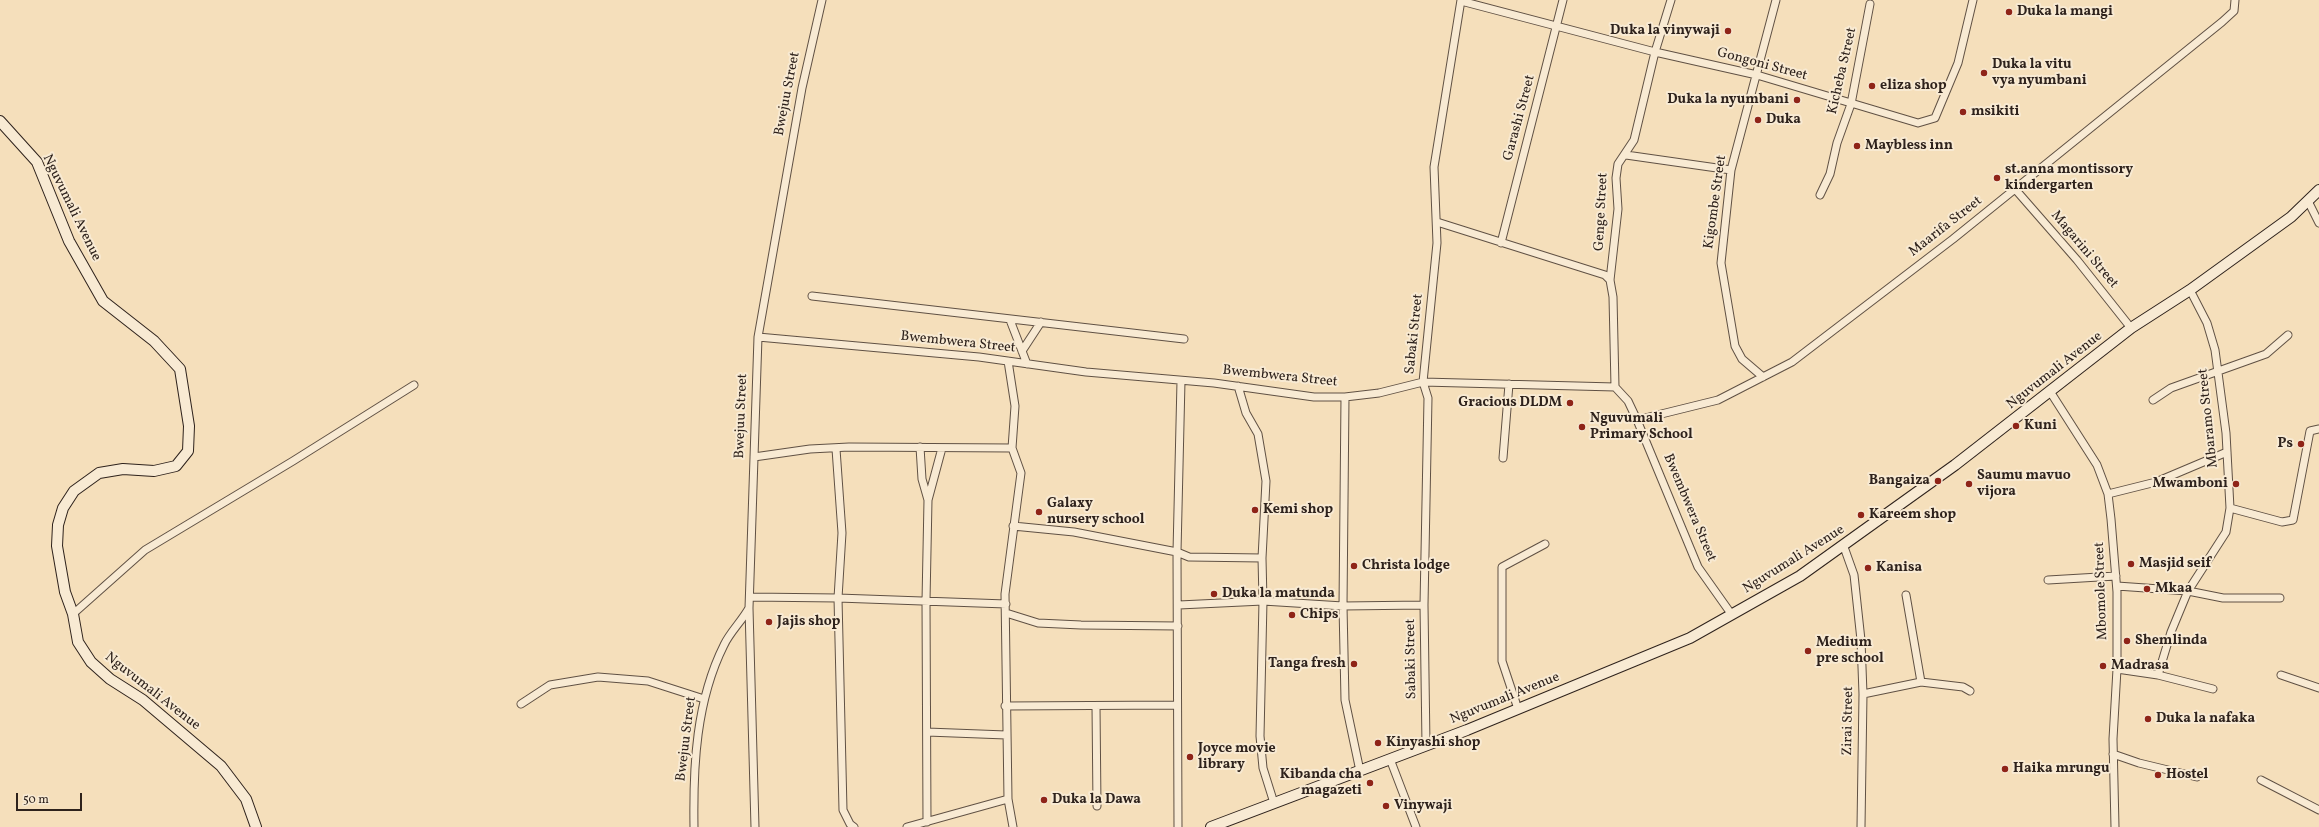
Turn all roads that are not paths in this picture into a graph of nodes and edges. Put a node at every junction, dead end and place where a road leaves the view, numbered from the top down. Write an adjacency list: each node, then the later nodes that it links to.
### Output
1 (822, 0): 30 (street, Bwejuu Street)
2 (1461, 0): 9 (street, Gongoni Street); 20 (street, Sabaki Street)
3 (1563, 0): 9 (street, Garashi Street)
4 (1671, 0): 10 (street, Genge Street)
5 (1776, 0): 11 (street, Kigombe Street)
6 (1973, 0): 12 (street, Gongoni Street)
7 (2235, 0): 16 (street, Maarifa Street)
8 (1870, 4): 12 (street, Kicheba Street)
9 (1558, 26): 10 (street, Gongoni Street); 22 (street, Garashi Street)
10 (1655, 52): 11 (street, Gongoni Street); 14 (street, Genge Street)
11 (1757, 75): 12 (street, Gongoni Street); 15 (street, Kigombe Street)
12 (1851, 104): 18 (street, Kicheba Street)
13 (0, 121): 79 (street, Nguvumali Avenue)
14 (1626, 155): 15 (street); 23 (street, Genge Street)
15 (1731, 170): 36 (street, Kigombe Street)
16 (2015, 189): 28 (street, Magarini Street); 36 (street, Maarifa Street)
17 (2319, 190): 19 (street, Nguvumali Avenue)
18 (1820, 195)
19 (2308, 201): 21 (street); 24 (street, Nguvumali Avenue)
20 (1437, 222): 22 (street); 38 (street, Sabaki Street)
21 (2319, 222)
22 (1501, 242): 23 (street)
23 (1610, 280): 42 (street, Genge Street)
24 (2190, 290): 28 (street, Nguvumali Avenue); 35 (street, Mbaramo Street)
25 (812, 296): 26 (street)
26 (1010, 320): 27 (street); 32 (street)
27 (1041, 322): 31 (street); 32 (street)
28 (2131, 328): 43 (street, Nguvumali Avenue)
29 (2288, 335): 35 (street)
30 (758, 337): 33 (street, Bwembwera Street); 53 (street, Bwejuu Street)
31 (1184, 339)
32 (1022, 351): 34 (street)
33 (1008, 361): 34 (street, Bwembwera Street); 50 (street)
34 (1027, 364): 37 (street, Bwembwera Street)
35 (2218, 371): 45 (street); 52 (street, Mbaramo Street)
36 (1763, 377): 46 (street, Maarifa Street)
37 (1181, 381): 41 (street, Bwembwera Street); 61 (street)
38 (1423, 382): 39 (street, Bwembwera Street); 44 (street, Bwembwera Street); 75 (street, Sabaki Street)
39 (1509, 384): 42 (street, Bwembwera Street); 54 (street)
40 (414, 385): 79 (street)
41 (1238, 386): 44 (street, Bwembwera Street); 62 (street)
42 (1615, 387): 46 (street, Bwembwera Street)
43 (2051, 393): 55 (street, Mbomole Street); 60 (street, Nguvumali Avenue)
44 (1345, 397): 76 (street)
45 (2153, 400)
46 (1637, 420): 80 (street, Bwembwera Street)
47 (2319, 429): 57 (street)
48 (920, 447): 49 (street); 51 (street); 56 (street)
49 (942, 448): 50 (street); 56 (street)
50 (1012, 448): 58 (street)
51 (836, 449): 53 (street); 69 (street)
52 (2227, 452): 55 (street); 57 (street, Mbaramo Street)
53 (754, 457): 68 (street, Bwejuu Street)
54 (1503, 458)
55 (2108, 494): 63 (street, Mbomole Street)
56 (928, 500): 71 (street)
57 (2230, 508): 66 (street, Mbaramo Street)
58 (1013, 526): 61 (street); 73 (street)
59 (1545, 544): 95 (street)
60 (1844, 546): 80 (street, Nguvumali Avenue); 89 (street, Zirai Street)
61 (1178, 552): 62 (street); 74 (street)
62 (1262, 558): 72 (street)
63 (2116, 576): 64 (street); 65 (street, Mbomole Street)
64 (2048, 580)
65 (2116, 586): 66 (street); 82 (street, Mbomole Street)
66 (2188, 591): 70 (street); 83 (street, Mbaramo Street)
67 (1906, 595): 85 (street)
68 (750, 597): 69 (street); 77 (street, Bwejuu Street)
69 (838, 598): 71 (street); 109 (street)
70 (2280, 598)
71 (926, 601): 73 (street); 96 (street)
72 (1263, 601): 74 (street); 76 (street); 105 (street)
73 (1006, 604): 78 (street)
74 (1179, 605): 81 (street)
75 (1424, 605): 76 (street); 98 (street, Sabaki Street)
76 (1343, 606): 101 (street)
77 (749, 608): 90 (street, Bwejuu Street); 112 (street)
78 (1006, 613): 81 (street); 93 (street)
79 (73, 614): 110 (street, Nguvumali Avenue)
80 (1732, 615): 95 (street, Nguvumali Avenue)
81 (1178, 626): 92 (street)
82 (2117, 669): 83 (street); 99 (street, Mbomole Street)
83 (2158, 675): 87 (street)
84 (2281, 675): 86 (street)
85 (1921, 682): 88 (street); 89 (street)
86 (2319, 688)
87 (2213, 689)
88 (1970, 691)
89 (1863, 694): 118 (street, Zirai Street)
90 (704, 699): 91 (street); 111 (street, Bwejuu Street)
91 (521, 704)
92 (1177, 705): 94 (street); 115 (street)
93 (1006, 706): 94 (street); 97 (street)
94 (1096, 706): 106 (street)
95 (1518, 709): 98 (street, Nguvumali Avenue)
96 (927, 732): 97 (street); 108 (street)
97 (1006, 735): 104 (street)
98 (1426, 745): 100 (street, Nguvumali Avenue)
99 (2113, 754): 102 (street); 119 (street, Mbomole Street)
100 (1390, 759): 101 (street, Nguvumali Avenue); 117 (street)
101 (1360, 770): 105 (street, Nguvumali Avenue)
102 (2197, 777)
103 (2261, 780): 107 (street)
104 (1008, 799): 108 (street); 114 (street)
105 (1274, 803): 116 (street, Nguvumali Avenue)
106 (1097, 806)
107 (2319, 810)
108 (927, 822): 113 (street)
109 (850, 826)
110 (256, 827)
111 (694, 827)
112 (755, 827)
113 (908, 827)
114 (1013, 827)
115 (1178, 827)
116 (1211, 827)
117 (1416, 827)
118 (1861, 827)
119 (2115, 827)

